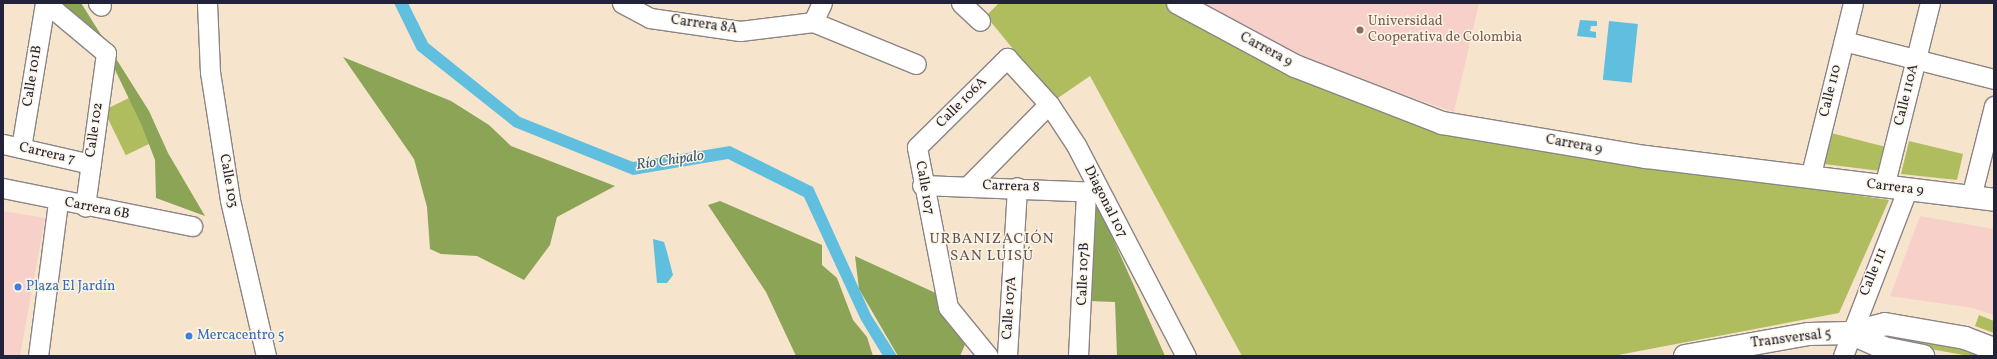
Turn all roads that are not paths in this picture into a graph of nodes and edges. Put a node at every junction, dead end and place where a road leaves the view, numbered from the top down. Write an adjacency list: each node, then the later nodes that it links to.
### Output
1 (46, 3): 18 (street, Calle 101B); 20 (street, Calle 102)
2 (207, 3): 38 (street, Calle 103)
3 (622, 3): 10 (street, Carrera 8A)
4 (822, 3): 10 (street)
5 (960, 3): 9 (street)
6 (1178, 3): 21 (main road, Carrera 9)
7 (1853, 3): 11 (street, Calle 110)
8 (1930, 3): 13 (street, Calle 110A)
9 (980, 21)
10 (813, 22): 14 (street)
11 (1844, 41): 13 (street); 21 (street, Calle 110)
12 (1007, 58): 16 (street, Diagonal 107); 19 (street, Calle 106A)
13 (1916, 59): 15 (street); 25 (street, Calle 110A)
14 (916, 64)
15 (1994, 79)
16 (1049, 104): 23 (street); 28 (street, Diagonal 107)
17 (1994, 106): 29 (street)
18 (12, 146): 20 (street, Carrera 7)
19 (917, 147): 22 (street, Calle 107)
20 (91, 164): 32 (street, Calle 102)
21 (1810, 178): 25 (main road, Carrera 9)
22 (922, 185): 23 (street, Carrera 8); 39 (street, Calle 107)
23 (968, 186): 24 (street, Carrera 8)
24 (1017, 187): 28 (street, Carrera 8); 40 (street, Calle 107A)
25 (1884, 187): 27 (main road, Carrera 9)
26 (3, 188): 31 (street, Carrera 6B)
27 (1907, 190): 29 (main road, Carrera 9); 34 (street, Calle 111)
28 (1093, 191): 41 (street, Calle 107B); 42 (street, Diagonal 107)
29 (1971, 197): 30 (main road, Carrera 9)
30 (1994, 200)
31 (58, 201): 32 (street, Carrera 6B); 37 (street)
32 (85, 207): 33 (street, Carrera 6B)
33 (192, 226)
34 (1850, 333): 35 (main road); 36 (main road, Transversal 5); 43 (street, Calle 111); 44 (main road)
35 (1994, 349)
36 (1698, 355)
37 (38, 356)
38 (266, 356)
39 (988, 356)
40 (1007, 356)
41 (1078, 356)
42 (1186, 356)
43 (1843, 356)
44 (1923, 356)

